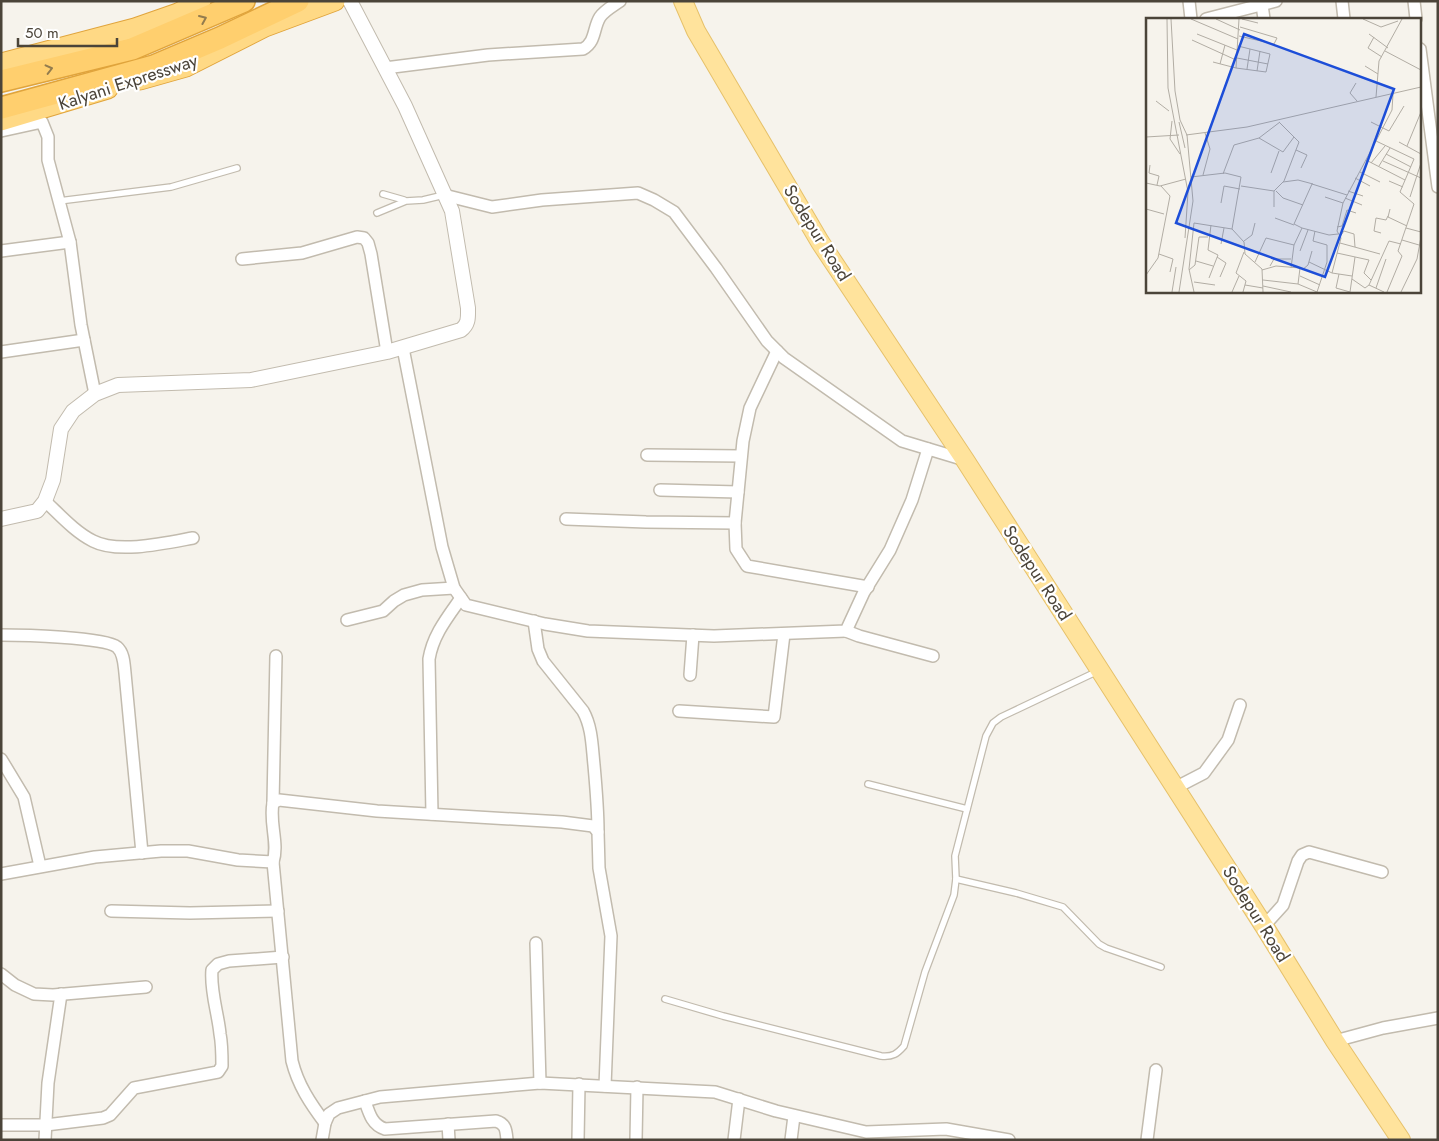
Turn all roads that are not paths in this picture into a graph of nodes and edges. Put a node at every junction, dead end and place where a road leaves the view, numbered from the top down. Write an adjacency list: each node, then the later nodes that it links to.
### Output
1 (201, 1): 19 (highway)
2 (244, 1): 22 (highway, one-way to 2)
3 (298, 1): 23 (highway)
4 (335, 1): 24 (highway, Kalyani Expressway)
5 (350, 1): 21 (street)
6 (620, 1): 21 (street)
7 (683, 1): 45 (main road, Sodepur Road)
8 (1189, 1): 14 (street)
9 (1276, 1): 13 (street)
10 (1342, 1): 17 (street)
11 (1414, 1): 18 (street)
12 (1247, 5): 13 (street); 15 (street)
13 (1262, 5): 16 (street)
14 (1191, 18)
15 (1209, 18)
16 (1264, 18)
17 (1344, 18)
18 (1416, 18)
19 (1, 63)
20 (1422, 64): 27 (street)
21 (385, 68): 29 (street)
22 (1, 81)
23 (1, 108)
24 (1, 121)
25 (1, 131): 31 (street)
26 (237, 168): 31 (lane)
27 (1438, 187)
28 (383, 194): 30 (lane)
29 (444, 195): 30 (lane); 37 (street); 40 (street)
30 (406, 200): 32 (lane)
31 (59, 201): 33 (street)
32 (376, 213)
33 (70, 242): 34 (street); 36 (street)
34 (1, 251)
35 (242, 259): 39 (street)
36 (84, 340): 38 (street); 41 (street)
37 (403, 348): 39 (street); 54 (street)
38 (1, 352)
39 (387, 352): 41 (street)
40 (777, 352): 42 (street); 44 (street)
41 (95, 394): 48 (street)
42 (928, 449): 45 (street); 53 (street)
43 (647, 456): 44 (street)
44 (741, 456): 47 (street)
45 (965, 460): 64 (main road, Sodepur Road)
46 (660, 490): 47 (street)
47 (738, 492): 51 (street)
48 (45, 501): 49 (street); 52 (street)
49 (1, 519)
50 (566, 519): 51 (street)
51 (735, 524): 53 (street)
52 (193, 538)
53 (868, 587): 58 (street)
54 (454, 588): 55 (street); 56 (street)
55 (461, 598): 57 (street); 73 (street)
56 (347, 620)
57 (534, 621): 61 (street); 74 (street)
58 (846, 631): 60 (street); 63 (street)
59 (1, 634): 75 (street)
60 (784, 634): 61 (street); 67 (street)
61 (693, 635): 65 (street)
62 (276, 656): 71 (street)
63 (934, 656)
64 (1100, 670): 70 (main road, Sodepur Road); 72 (lane)
65 (690, 675)
66 (1240, 705): 70 (street)
67 (679, 710)
68 (1, 759): 77 (street)
69 (868, 784): 72 (lane)
70 (1175, 788): 83 (main road, Sodepur Road)
71 (272, 803): 73 (street); 76 (street)
72 (967, 809): 80 (lane)
73 (432, 814): 74 (street)
74 (598, 832): 96 (street)
75 (142, 853): 76 (street); 77 (street)
76 (273, 862): 82 (street)
77 (40, 866): 79 (street)
78 (1382, 872): 83 (street)
79 (1, 874)
80 (956, 879): 86 (lane); 90 (lane)
81 (111, 911): 82 (street)
82 (278, 911): 85 (street)
83 (1264, 926): 92 (main road, Sodepur Road)
84 (536, 943): 94 (street)
85 (283, 957): 101 (street); 102 (street)
86 (1161, 967)
87 (1, 974): 89 (street)
88 (146, 987): 89 (street)
89 (61, 994): 102 (street)
90 (665, 999)
91 (1438, 1018): 92 (street)
92 (1335, 1041): 116 (main road, Sodepur Road)
93 (1156, 1070): 115 (street)
94 (540, 1083): 95 (street); 99 (street)
95 (579, 1084): 96 (street); 110 (street)
96 (605, 1086): 97 (street)
97 (637, 1087): 98 (street); 111 (street)
98 (739, 1099): 100 (street); 112 (street)
99 (365, 1101): 101 (street); 103 (street)
100 (794, 1116): 105 (street); 113 (street)
101 (325, 1123): 107 (street)
102 (46, 1124): 104 (street); 106 (street)
103 (448, 1124): 108 (street); 109 (street)
104 (1, 1125)
105 (886, 1135): 114 (street)
106 (45, 1140)
107 (322, 1140)
108 (449, 1140)
109 (507, 1140)
110 (578, 1140)
111 (636, 1140)
112 (734, 1140)
113 (791, 1140)
114 (1009, 1140)
115 (1147, 1140)
116 (1401, 1140)

